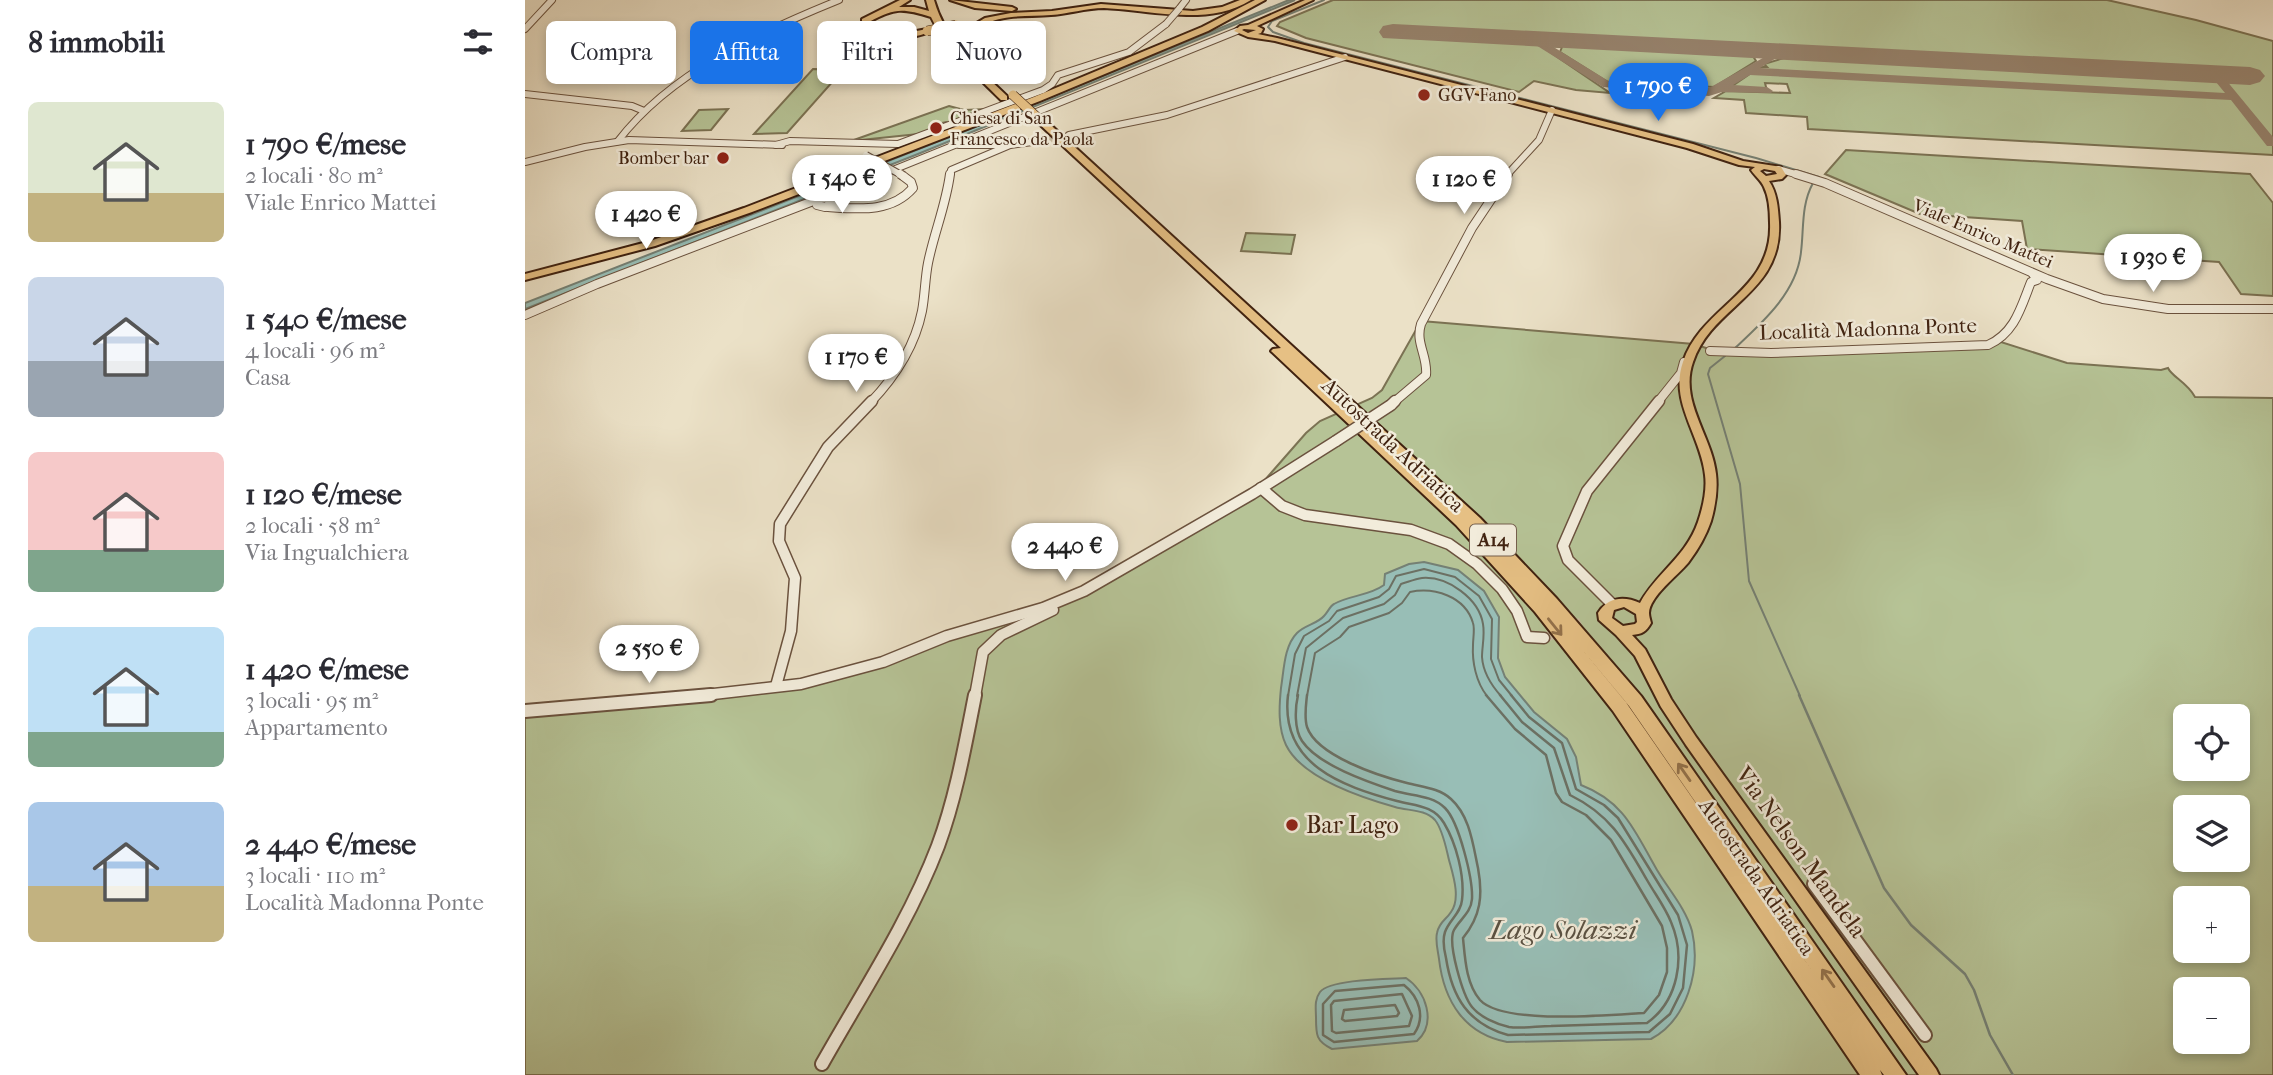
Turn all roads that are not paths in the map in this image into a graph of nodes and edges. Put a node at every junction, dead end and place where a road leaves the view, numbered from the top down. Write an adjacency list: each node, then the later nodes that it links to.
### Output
1 (552, 0): 20 (street)
2 (839, 0): 28 (street)
3 (906, 0): 13 (highway)
4 (930, 0): 16 (highway, Autostrada Adriatica / A14)
5 (936, 0): 18 (highway, Autostrada Adriatica / A14)
6 (954, 0): 14 (highway, A14)
7 (1186, 0): 34 (street, bridge)
8 (1248, 0): 14 (highway, A14); 17 (highway, A14)
9 (1255, 0): 24 (highway)
10 (1261, 0): 15 (highway)
11 (1269, 0): 15 (highway)
12 (1310, 0): 21 (main road)
13 (881, 12): 14 (highway, A14, bridge); 16 (highway)
14 (1052, 13): 17 (highway, A14); 19 (highway, A14)
15 (1241, 13): 46 (highway)
16 (933, 15): 27 (highway, Autostrada Adriatica / A14)
17 (1146, 15): 24 (highway)
18 (944, 21)
19 (990, 21)
20 (525, 29)
21 (1258, 30): 22 (main road); 22 (main road); 23 (main road)
22 (1243, 34): 33 (street)
23 (1345, 57): 29 (main road); 30 (street)
24 (1124, 59): 46 (highway)
25 (999, 84): 27 (highway, Autostrada Adriatica / A14)
26 (525, 94): 28 (street)
27 (1009, 96): 67 (highway, Autostrada Adriatica / A14)
28 (644, 111): 31 (street)
29 (1551, 114): 37 (main road); 52 (street, bridge)
30 (1069, 135)
31 (618, 141): 34 (street); 36 (street)
32 (1040, 141): 35 (street)
33 (955, 144): 35 (street); 41 (street)
34 (776, 145): 45 (street, bridge)
35 (1010, 145): 62 (street)
36 (525, 162)
37 (1742, 163): 38 (main road); 39 (main road)
38 (1766, 166): 39 (main road); 40 (main road)
39 (1758, 174): 40 (main road); 42 (main road)
40 (1778, 175): 42 (main road); 47 (street, Viale Enrico Mattei)
41 (855, 184): 43 (street); 44 (street)
42 (1770, 190): 53 (main road)
43 (837, 200): 44 (street); 45 (street)
44 (822, 202): 45 (street); 49 (street)
45 (855, 209)
46 (525, 276)
47 (2032, 278): 48 (street, Viale Enrico Mattei); 51 (street, Località Madonna Ponte)
48 (2273, 309)
49 (525, 315)
50 (1692, 345): 56 (street)
51 (1710, 351)
52 (1261, 488): 54 (street); 60 (street)
53 (1652, 592): 55 (main road); 57 (main road)
54 (1064, 601): 62 (street); 68 (street)
55 (1628, 603): 56 (main road); 57 (main road)
56 (1612, 604): 59 (main road)
57 (1642, 612): 58 (main road)
58 (1639, 629): 59 (main road); 61 (main road, Via Nelson Mandela)
59 (1621, 631): 61 (main road, Via Nelson Mandela)
60 (1544, 638)
61 (1640, 653): 65 (main road, Via Nelson Mandela)
62 (776, 686): 63 (street)
63 (525, 711)
64 (1814, 884): 66 (street)
65 (1894, 1025): 71 (main road, Via Nelson Mandela)
66 (1925, 1035)
67 (1858, 1038): 69 (highway, Autostrada Adriatica / A14); 70 (highway, Autostrada Adriatica / A14)
68 (822, 1064)
69 (1872, 1075)
70 (1896, 1075)
71 (1930, 1075)

